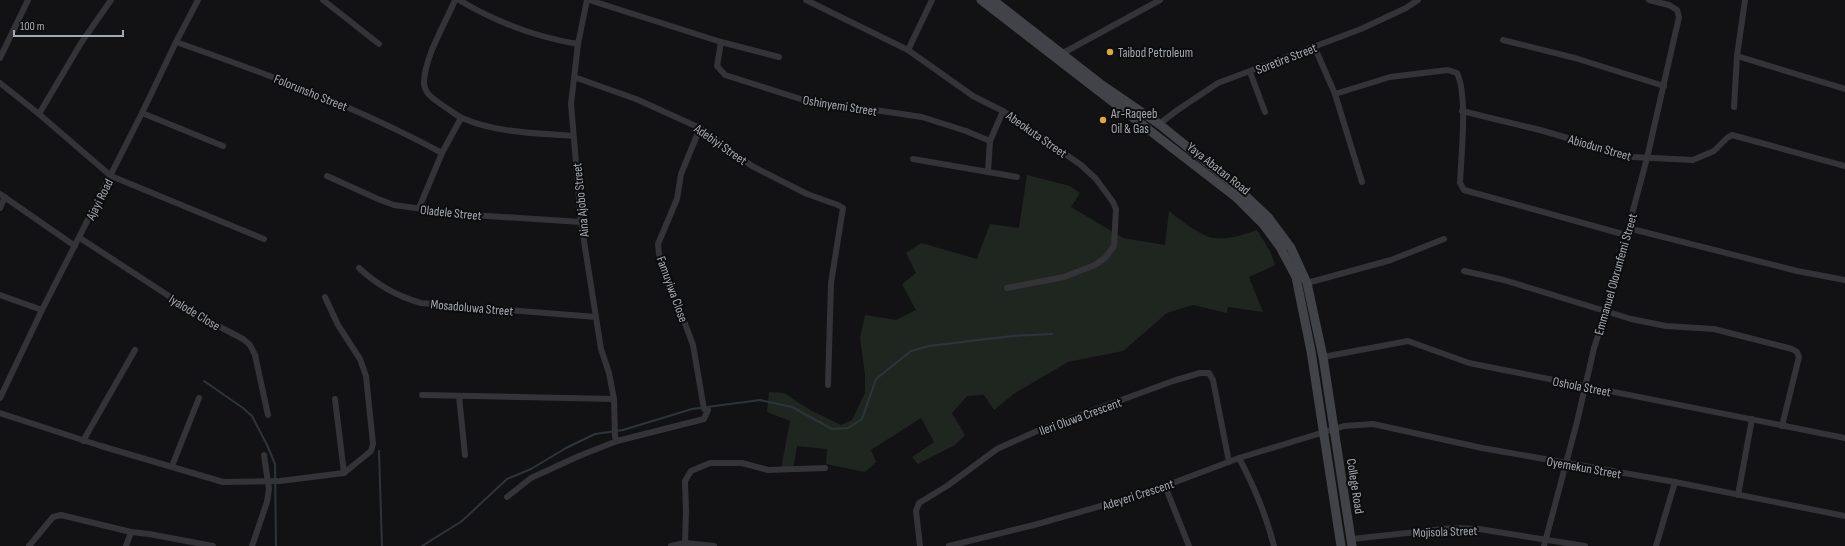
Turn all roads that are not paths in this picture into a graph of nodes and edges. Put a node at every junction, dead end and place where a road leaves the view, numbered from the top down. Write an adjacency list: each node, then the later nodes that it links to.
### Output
1 (28, 0): 26 (street)
2 (111, 0): 38 (street)
3 (198, 0): 17 (street, Ajayi Road)
4 (323, 0): 19 (street)
5 (455, 0): 39 (street)
6 (459, 0): 20 (street)
7 (588, 0): 18 (street); 20 (street, Aina Ajobo Street)
8 (806, 0): 22 (street, Abeokuta Street)
9 (932, 0): 22 (street)
10 (981, 0): 89 (main road, Yaya Abatan Road)
11 (993, 0): 23 (main road, Yaya Abatan Road)
12 (1160, 0): 23 (street)
13 (1418, 0): 21 (street, Soretire Street)
14 (1649, 0): 30 (street, Emmanuel Olorunfemi Street)
15 (1745, 0): 24 (street)
16 (1503, 40): 30 (street)
17 (176, 42): 37 (street, Ajayi Road); 45 (street, Folorunsho Street)
18 (721, 42): 25 (street); 43 (street, Oshinyemi Street)
19 (379, 44)
20 (578, 44): 28 (street, Aina Ajobo Street)
21 (1315, 48): 27 (street, Soretire Street); 32 (street)
22 (908, 50): 34 (street, Abeokuta Street)
23 (1063, 53): 40 (main road, Yaya Abatan Road)
24 (1737, 56): 31 (street); 33 (street)
25 (778, 57)
26 (0, 58)
27 (1250, 72): 36 (street); 40 (street, Soretire Street)
28 (574, 78): 41 (street, Adebiyi Street); 42 (street, Aina Ajobo Street)
29 (0, 83): 38 (street)
30 (1664, 86): 46 (street, Emmanuel Olorunfemi Street)
31 (1845, 89)
32 (1334, 94): 35 (street); 53 (street)
33 (1734, 107)
34 (1003, 111): 43 (street); 68 (street, Abeokuta Street)
35 (1462, 111): 46 (street, Abiodun Street); 59 (street)
36 (1265, 112)
37 (142, 113): 44 (street); 50 (street, Ajayi Road)
38 (39, 114): 50 (street)
39 (462, 118): 42 (street); 45 (street)
40 (1158, 124): 67 (main road, Yaya Abatan Road)
41 (700, 128): 76 (street, Adebiyi Street); 91 (street, Famuyiwa Close)
42 (573, 136): 57 (street, Aina Ajobo Street)
43 (990, 141): 49 (street)
44 (223, 146)
45 (442, 153): 56 (street)
46 (1647, 158): 48 (street, Abiodun Street); 58 (street, Emmanuel Olorunfemi Street)
47 (913, 159): 49 (street)
48 (1845, 166)
49 (988, 172): 52 (street)
50 (111, 176): 60 (street, Ajayi Road); 61 (street)
51 (327, 176): 56 (street, Oladele Street)
52 (1017, 177)
53 (1362, 182)
54 (3, 195): 55 (street); 63 (street)
55 (0, 208)
56 (419, 208): 57 (street, Oladele Street)
57 (581, 222): 73 (street, Aina Ajobo Street)
58 (1628, 228): 59 (street, Emmanuel Olorunfemi Street); 66 (street)
59 (1626, 235): 72 (street, Emmanuel Olorunfemi Street)
60 (80, 238): 63 (street, Ajayi Road); 85 (street, Iyalode Close)
61 (264, 239)
62 (1444, 239): 67 (street)
63 (75, 246): 71 (street, Ajayi Road)
64 (358, 268): 73 (street, Mosadoluwa Street)
65 (1464, 271): 72 (street)
66 (1845, 280)
67 (1307, 283): 75 (main road, Yaya Abatan Road)
68 (1007, 288)
69 (0, 295): 71 (street)
70 (325, 298): 100 (street)
71 (42, 310): 80 (street, Ajayi Road)
72 (1606, 311): 77 (street, Emmanuel Olorunfemi Street); 87 (street)
73 (596, 317): 83 (street, Aina Ajobo Street)
74 (135, 350): 92 (street)
75 (1323, 357): 77 (street, Oshola Street); 88 (main road, Yaya Abatan Road)
76 (828, 385)
77 (1585, 387): 86 (street, Oshola Street); 97 (street, Emmanuel Olorunfemi Street)
78 (422, 395): 79 (street)
79 (459, 396): 83 (street); 93 (street)
80 (0, 398)
81 (199, 398): 98 (street)
82 (336, 399): 100 (street)
83 (614, 399): 91 (street, Aina Ajobo Street)
84 (0, 413): 92 (street)
85 (268, 415)
86 (1752, 419): 87 (street, Oshola Street); 104 (street)
87 (1782, 426): 90 (street, Oshola Street)
88 (1334, 430): 89 (street, Oyemekun Street); 97 (street, Oyemekun Street); 108 (main road, College Road)
89 (1324, 433): 95 (street, Adeyeri Crescent); 121 (main road, College Road)
90 (1845, 438)
91 (616, 439): 105 (street)
92 (83, 441): 98 (street)
93 (465, 454)
94 (264, 455): 101 (street)
95 (1239, 458): 96 (street, Adeyeri Crescent); 120 (street)
96 (1228, 462): 103 (street, Adeyeri Crescent); 117 (street, Ileri Oluwa Crescent)
97 (1566, 464): 102 (street, Oyemekun Street); 110 (street, Emmanuel Olorunfemi Street)
98 (172, 466): 101 (street)
99 (825, 468): 109 (street)
100 (344, 472): 101 (street)
101 (274, 481): 114 (street)
102 (1675, 482): 104 (street, Oyemekun Street); 123 (street)
103 (1165, 486): 118 (street, Adeyeri Crescent); 119 (street)
104 (1738, 495): 106 (street, Oyemekun Street)
105 (507, 497)
106 (1845, 516)
107 (131, 532): 111 (street); 112 (street); 113 (street)
108 (1352, 542): 110 (street, Mojisola Street)
109 (685, 543): 115 (street); 116 (street)
110 (1545, 543): 122 (street, Mojisola Street)
111 (29, 546)
112 (126, 546)
113 (213, 546)
114 (252, 546)
115 (671, 546)
116 (714, 546)
117 (920, 546)
118 (949, 546)
119 (1189, 546)
120 (1274, 546)
121 (1340, 546)
122 (1585, 546)
123 (1656, 546)

